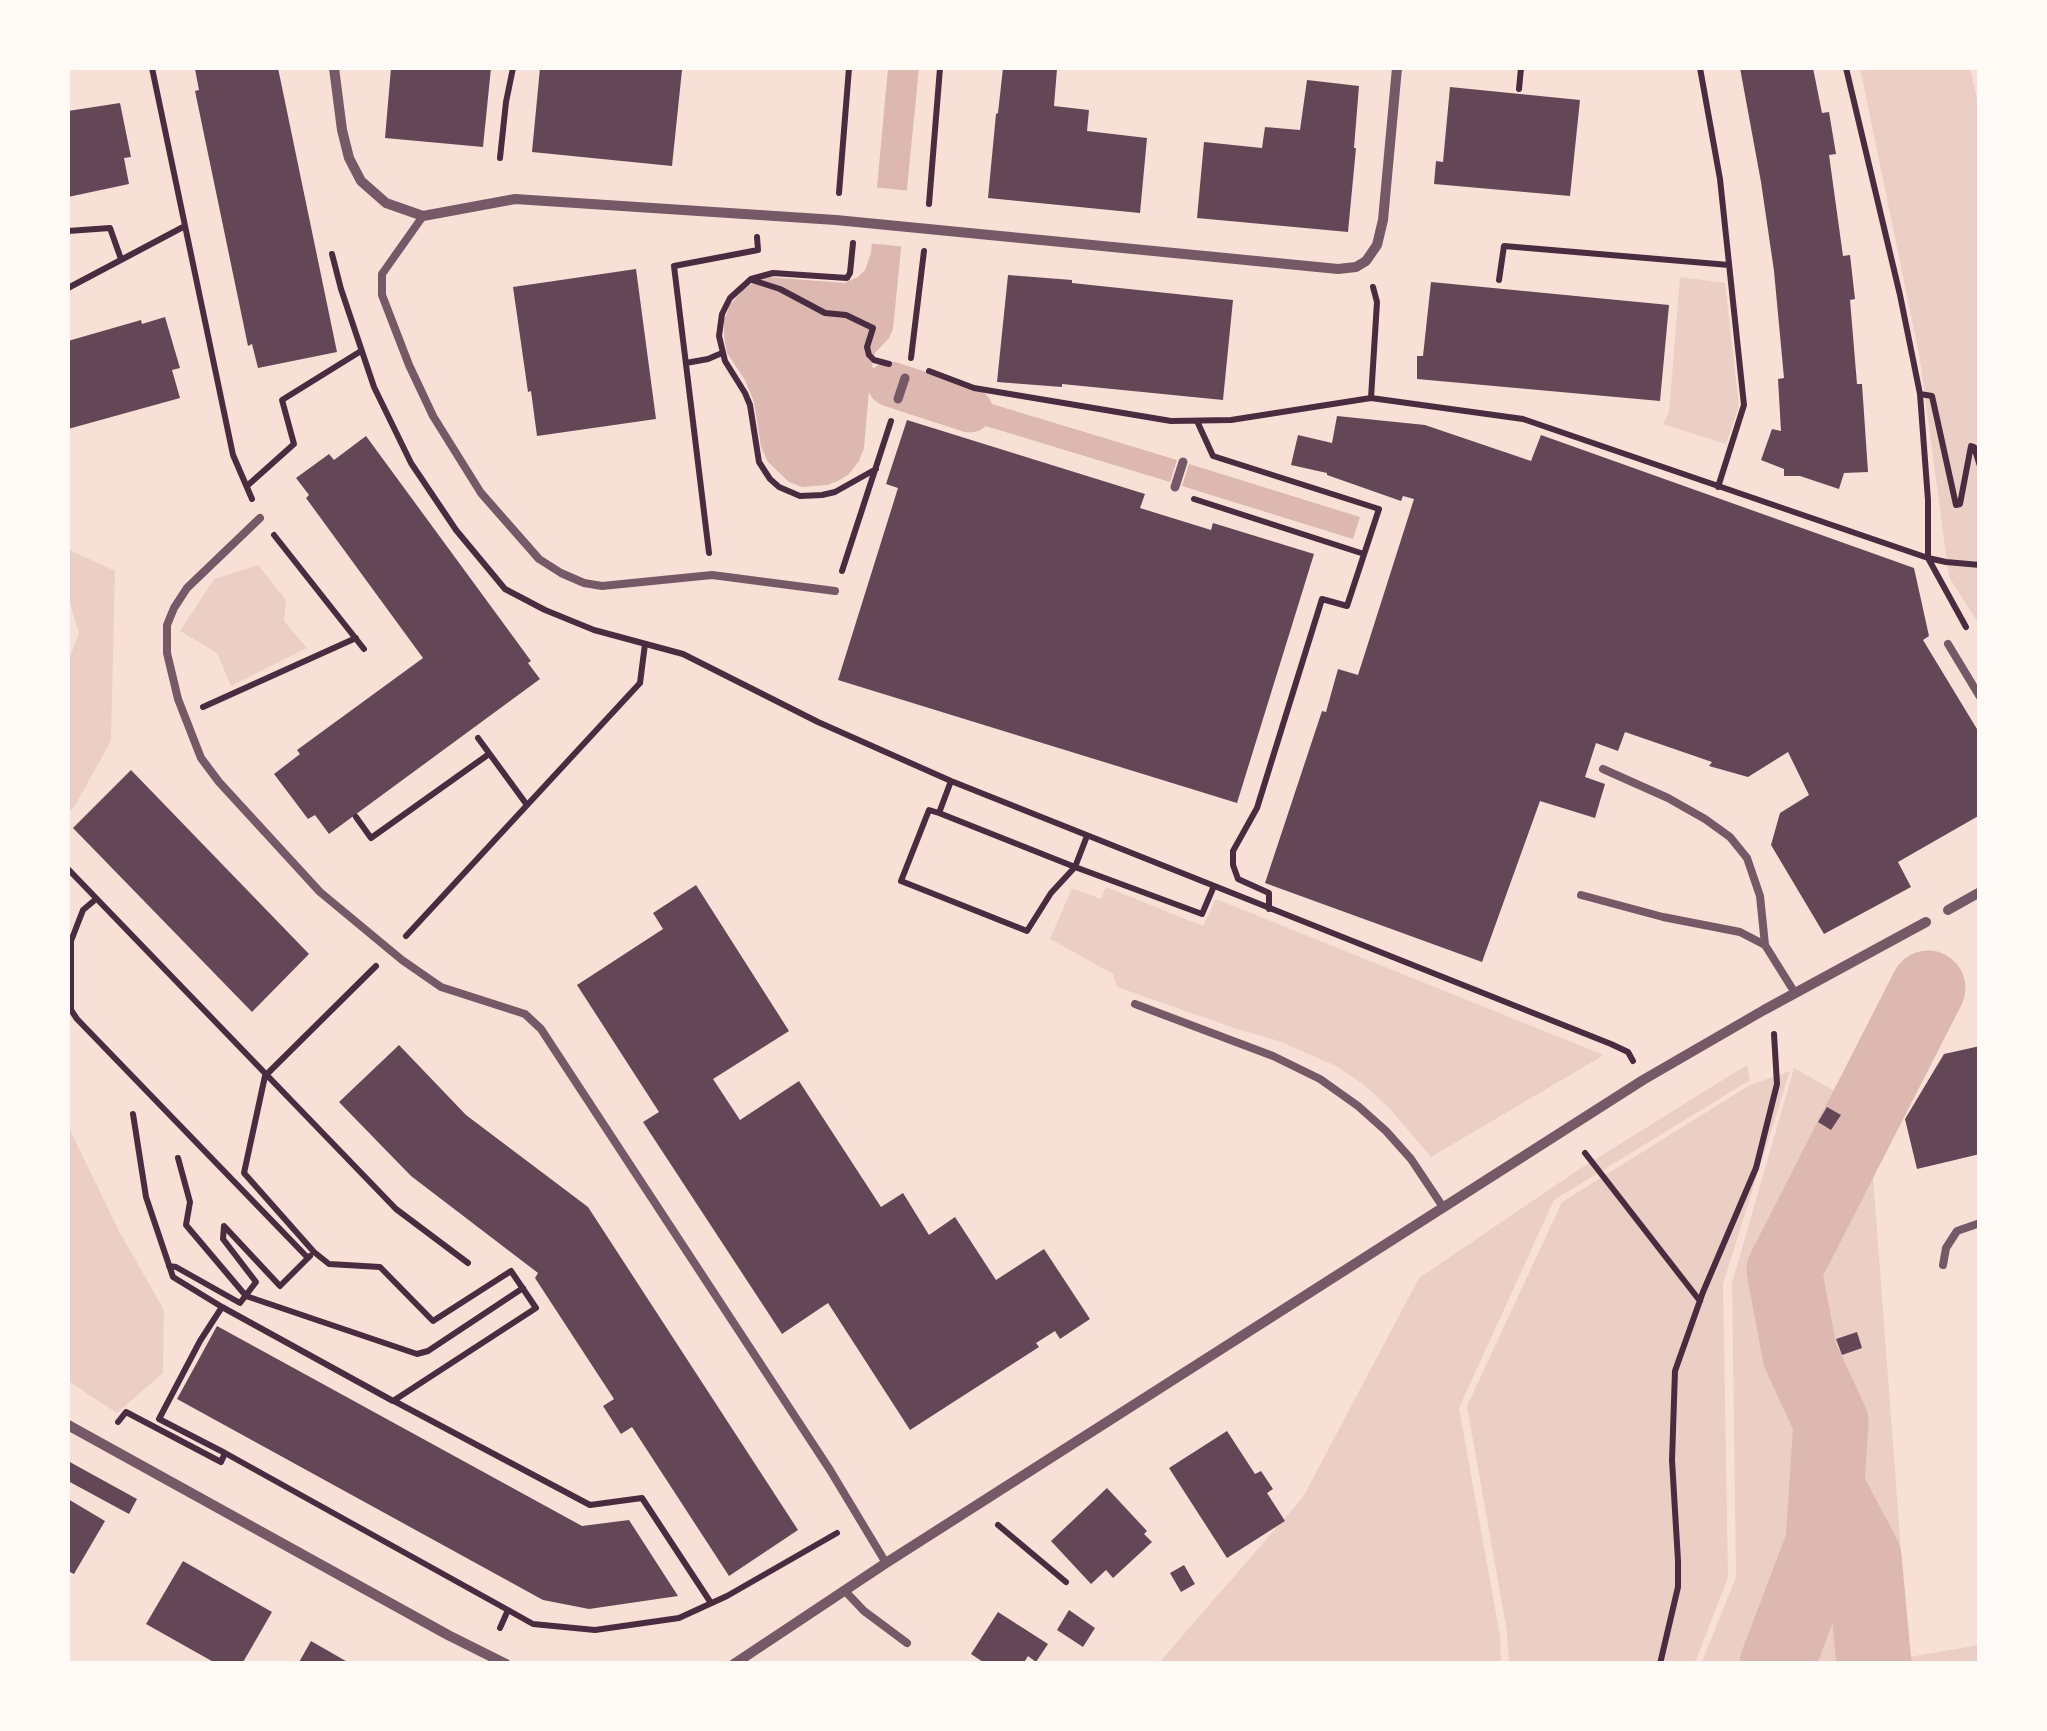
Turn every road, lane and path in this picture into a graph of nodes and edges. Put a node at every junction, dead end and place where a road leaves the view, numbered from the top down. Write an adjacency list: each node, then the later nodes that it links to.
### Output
1 (152, 68): 14 (path)
2 (334, 68): 12 (street)
3 (513, 68): 10 (path)
4 (849, 68): 11 (path)
5 (1397, 68): 19 (street)
6 (1521, 68): 9 (path)
7 (1700, 68): 20 (path)
8 (1846, 68): 28 (path)
9 (1519, 88)
10 (500, 158)
11 (839, 192)
12 (423, 216): 13 (street); 43 (lane)
13 (755, 216): 19 (street); 26 (path)
14 (185, 226): 18 (path); 35 (path)
15 (68, 231): 18 (path)
16 (332, 254): 24 (path)
17 (852, 255): 21 (path)
18 (122, 259): 23 (path)
19 (1366, 261): 29 (path)
20 (1729, 265): 22 (path); 36 (path)
21 (750, 279): 25 (path); 27 (path)
22 (1499, 280)
23 (68, 288)
24 (361, 351): 35 (path); 47 (path)
25 (722, 353): 26 (path); 34 (path)
26 (686, 363): 43 (path)
27 (906, 374): 30 (street); 31 (path)
28 (1920, 394): 33 (path); 40 (path)
29 (1370, 398): 31 (path); 36 (path)
30 (898, 400): 34 (path)
31 (1197, 421): 39 (path)
32 (1184, 462): 37 (street)
33 (1980, 466)
34 (876, 468): 42 (path)
35 (246, 486): 38 (path)
36 (1718, 486): 40 (path)
37 (1175, 487): 39 (path)
38 (260, 518): 46 (path); 51 (lane)
39 (1364, 554): 66 (path)
40 (1928, 558): 41 (path); 45 (path)
41 (1980, 564)
42 (842, 569)
43 (712, 575): 44 (lane)
44 (835, 591)
45 (1970, 633)
46 (356, 638): 49 (path); 51 (path)
47 (646, 644): 55 (path); 56 (path)
48 (1948, 644): 50 (lane)
49 (364, 649)
50 (1980, 697)
51 (184, 716): 70 (lane)
52 (478, 738): 53 (path)
53 (489, 754): 56 (path); 58 (path)
54 (1603, 769): 69 (lane)
55 (950, 781): 57 (path); 59 (path)
56 (527, 806): 70 (path)
57 (939, 813): 60 (path); 60 (path)
58 (356, 818)
59 (1087, 836): 60 (path); 62 (path)
60 (1075, 867): 62 (path)
61 (68, 870): 65 (path)
62 (1214, 886): 66 (path)
63 (1980, 892): 67 (street)
64 (1581, 895): 69 (lane)
65 (96, 899): 74 (path); 81 (path)
66 (1269, 908): 75 (path)
67 (1948, 910)
68 (1926, 922): 71 (street)
69 (1764, 944): 71 (lane)
70 (392, 951): 74 (path); 95 (lane)
71 (1795, 993): 73 (street)
72 (1134, 1004): 79 (lane)
73 (1764, 1010): 75 (street); 87 (path)
74 (265, 1076): 81 (path); 82 (path)
75 (1643, 1080): 79 (street)
76 (133, 1114): 84 (path)
77 (1585, 1153): 87 (path)
78 (178, 1158): 86 (path)
79 (1443, 1208): 95 (street)
80 (1980, 1223): 83 (lane)
81 (311, 1255): 85 (path); 86 (path)
82 (468, 1263)
83 (1943, 1265)
84 (169, 1266): 86 (path); 88 (path)
85 (523, 1288): 86 (path); 89 (path)
86 (246, 1296)
87 (1700, 1301): 104 (path)
88 (222, 1307): 89 (path); 92 (path)
89 (393, 1401): 98 (path)
90 (118, 1422): 92 (path)
91 (68, 1425): 102 (street)
92 (225, 1453): 99 (path)
93 (998, 1525): 96 (path)
94 (837, 1533): 98 (path)
95 (886, 1563): 97 (street)
96 (1066, 1582)
97 (844, 1590): 101 (lane); 103 (street)
98 (711, 1603): 99 (path)
99 (508, 1610): 100 (path)
100 (500, 1628)
101 (907, 1643)
102 (506, 1664)
103 (734, 1664)
104 (1660, 1664)

